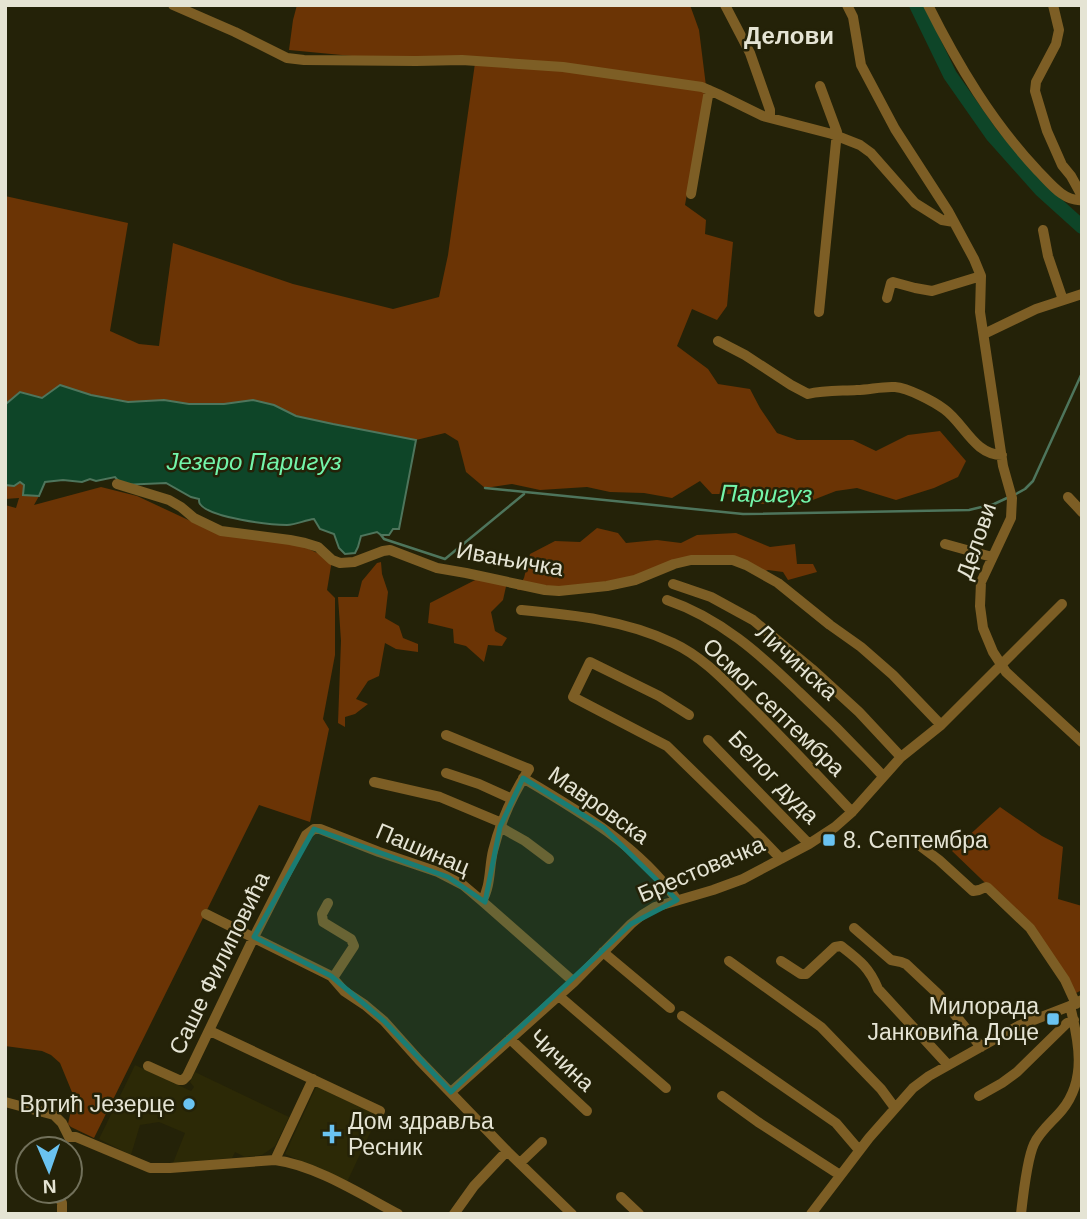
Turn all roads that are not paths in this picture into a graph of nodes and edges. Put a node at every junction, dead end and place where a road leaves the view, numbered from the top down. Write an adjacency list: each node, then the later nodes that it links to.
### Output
1 (173, 5): 7 (street)
2 (726, 5): 8 (street)
3 (846, 5): 12 (street, Делови)
4 (928, 5): 11 (street)
5 (1053, 5): 11 (street)
6 (820, 86): 9 (street)
7 (709, 90): 8 (street); 10 (street)
8 (770, 118): 9 (street)
9 (837, 136): 12 (street); 18 (street)
10 (691, 194)
11 (1081, 194)
12 (954, 222): 14 (street, Делови)
13 (1043, 230): 17 (street)
14 (981, 276): 16 (street); 19 (street, Делови)
15 (1082, 294): 17 (street)
16 (887, 298)
17 (1063, 300): 19 (street)
18 (819, 312)
19 (984, 334): 21 (street, Делови)
20 (718, 341): 21 (street)
21 (1002, 455): 26 (street, Делови)
22 (117, 484): 33 (street, Ивањичка)
23 (1068, 497): 24 (street)
24 (1082, 512)
25 (945, 544): 26 (street)
26 (992, 557): 31 (street, Делови)
27 (673, 584): 37 (street)
28 (667, 600): 40 (street, Личинска)
29 (1062, 604): 31 (street, Брестовачка)
30 (522, 610): 43 (street, Осмог септембра)
31 (1001, 666): 33 (street, Брестовачка); 36 (street, Делови)
32 (689, 715): 49 (street)
33 (941, 725): 37 (street, Брестовачка)
34 (446, 735): 39 (street, Мавровска)
35 (708, 740): 46 (street, Белог дуда)
36 (1082, 742)
37 (901, 757): 40 (street, Брестовачка)
38 (446, 773): 42 (street)
39 (526, 773): 42 (street); 50 (street, Мавровска)
40 (883, 776): 43 (street, Брестовачка)
41 (374, 782): 44 (street)
42 (512, 799): 44 (street)
43 (852, 812): 46 (street, Брестовачка)
44 (501, 825): 48 (street); 51 (street)
45 (309, 831): 51 (street, Пашинац); 55 (street, Саше Филиповића)
46 (809, 844): 49 (street, Брестовачка)
47 (919, 845): 62 (street)
48 (550, 859)
49 (781, 859): 50 (street, Брестовачка)
50 (677, 900): 56 (street, Брестовачка)
51 (482, 901): 60 (street, Пашинац)
52 (328, 904): 59 (street)
53 (206, 914): 55 (street)
54 (854, 928): 69 (street)
55 (254, 937): 59 (street); 66 (street, Саше Филиповића)
56 (603, 952): 60 (street, Брестовачка); 63 (street)
57 (729, 961): 78 (street)
58 (781, 961): 70 (street)
59 (333, 978): 74 (street)
60 (574, 982): 61 (street, Брестовачка)
61 (559, 996): 67 (street, Брестовачка); 73 (street)
62 (1076, 1003): 65 (street); 69 (street)
63 (670, 1008)
64 (682, 1016): 84 (street)
65 (1074, 1020): 68 (street); 76 (street)
66 (210, 1031): 71 (street, Саше Филиповића); 72 (street)
67 (510, 1040): 74 (street, Брестовачка); 80 (street, Чичина)
68 (1080, 1046): 95 (street)
69 (981, 1047): 70 (street)
70 (948, 1065): 78 (street)
71 (148, 1066)
72 (313, 1079): 79 (street); 86 (street)
73 (666, 1088)
74 (451, 1092): 85 (street)
75 (722, 1096): 88 (street)
76 (979, 1096)
77 (5, 1102): 81 (street)
78 (895, 1108): 84 (street)
79 (380, 1111)
80 (587, 1111)
81 (68, 1135)
82 (84, 1140): 86 (street)
83 (542, 1142): 87 (street)
84 (859, 1150): 88 (street)
85 (507, 1151): 87 (street); 91 (street)
86 (275, 1160): 90 (street)
87 (520, 1163): 92 (street)
88 (840, 1175): 94 (street)
89 (621, 1197): 93 (street)
90 (398, 1214)
91 (454, 1214)
92 (572, 1214)
93 (639, 1214)
94 (811, 1214)
95 (1021, 1214)

